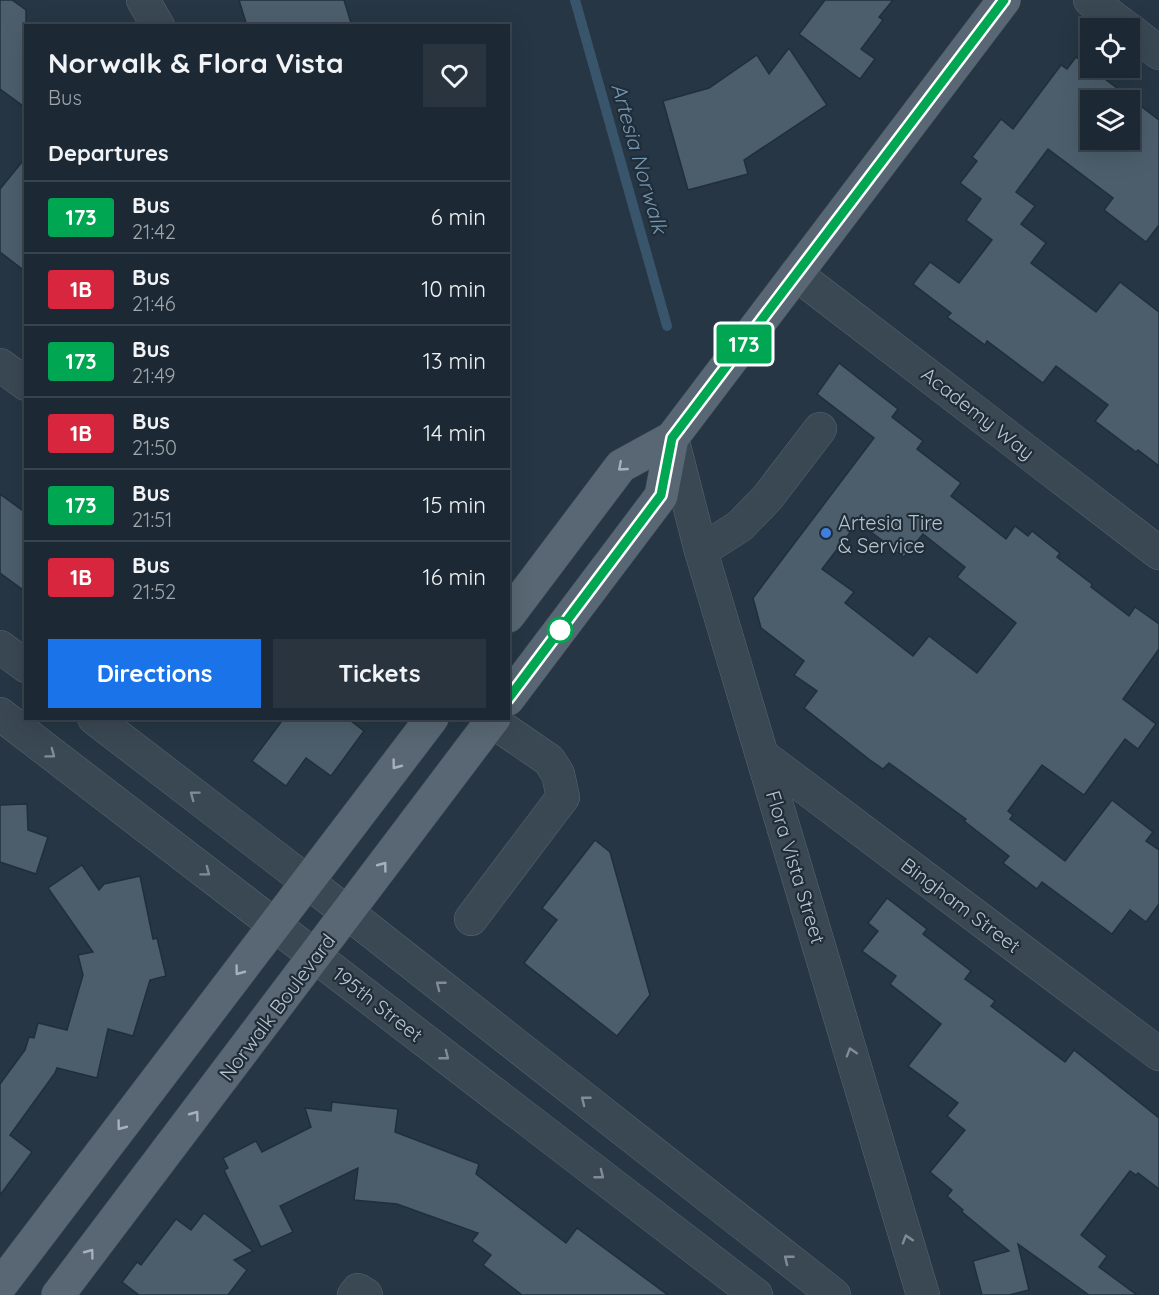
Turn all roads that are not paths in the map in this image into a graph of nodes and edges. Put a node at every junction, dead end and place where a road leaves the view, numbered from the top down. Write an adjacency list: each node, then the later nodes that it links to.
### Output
1 (143, 0): 5 (street)
2 (1004, 0): 8 (main road, Norwalk Boulevard)
3 (1090, 0): 4 (street)
4 (1114, 18)
5 (157, 24)
6 (1140, 38): 7 (street)
7 (1159, 53)
8 (796, 274): 12 (main road, Norwalk Boulevard); 14 (street, Academy Way)
9 (0, 365): 10 (street)
10 (24, 383)
11 (819, 429): 13 (street)
12 (672, 438): 13 (street, Flora Vista Street); 15 (main road, Norwalk Boulevard, one-way to 15); 18 (main road, Norwalk Boulevard)
13 (701, 551): 24 (street, Flora Vista Street)
14 (1159, 553)
15 (510, 613)
16 (0, 646): 17 (street)
17 (24, 664)
18 (510, 697)
19 (0, 714): 28 (street, 195th Street, one-way to 28)
20 (97, 720): 25 (street, one-way to 20)
21 (430, 720): 25 (main road, one-way to 25)
22 (493, 720): 26 (main road, Norwalk Boulevard, one-way to 22)
23 (506, 720): 27 (street)
24 (763, 756): 30 (street, Bingham Street); 35 (street, Flora Vista Street, one-way to 24)
25 (308, 882): 26 (street); 28 (main road)
26 (348, 913): 29 (main road, Norwalk Boulevard); 34 (street, one-way to 26)
27 (471, 919)
28 (274, 925): 29 (street, 195th Street); 31 (main road, one-way to 31)
29 (315, 956): 32 (main road, Norwalk Boulevard, one-way to 29); 33 (street, 195th Street, one-way to 33)
30 (1159, 1054)
31 (0, 1286)
32 (58, 1295)
33 (756, 1295)
34 (834, 1295)
35 (923, 1295)

